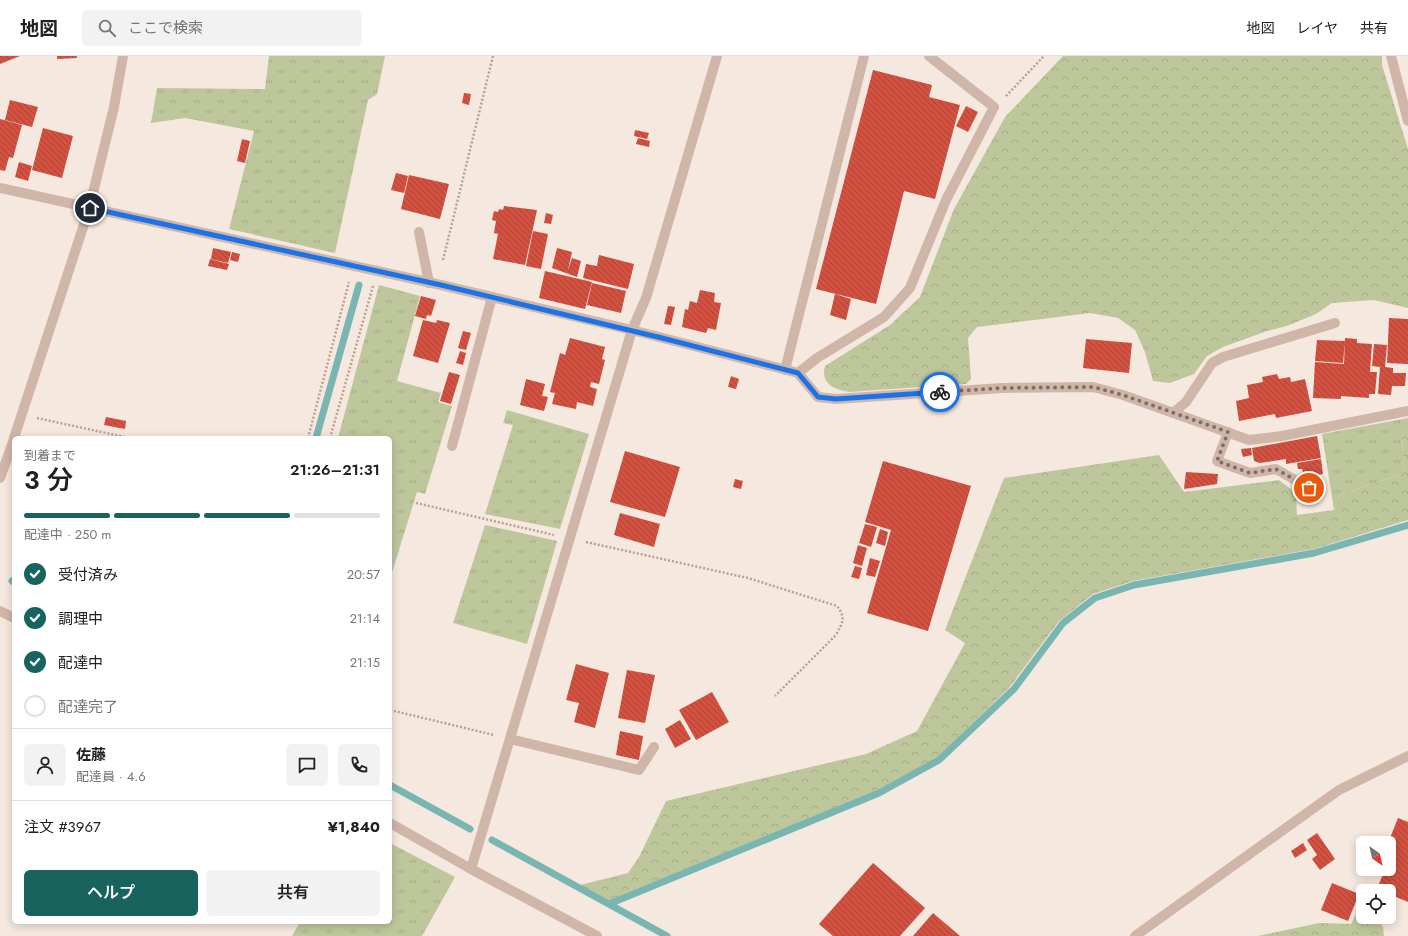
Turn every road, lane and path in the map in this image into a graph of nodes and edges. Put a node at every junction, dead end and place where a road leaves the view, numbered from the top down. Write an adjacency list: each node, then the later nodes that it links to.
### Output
1 (123, 56): 11 (street)
2 (493, 56): 15 (path)
3 (717, 56): 18 (street)
4 (864, 56): 19 (street)
5 (929, 56): 8 (street)
6 (1044, 56): 8 (path)
7 (1391, 56): 9 (street)
8 (994, 107): 20 (street)
9 (1408, 121)
10 (0, 188): 11 (street)
11 (90, 208): 13 (street); 23 (street)
12 (419, 232): 15 (street)
13 (353, 266): 14 (street); 27 (path)
14 (378, 271): 15 (street); 28 (path)
15 (433, 284): 16 (street)
16 (492, 297): 18 (street); 30 (street)
17 (1335, 323): 22 (street)
18 (632, 330): 19 (street); 34 (street)
19 (785, 370): 20 (street)
20 (798, 373): 22 (street)
21 (1408, 411): 24 (street)
22 (1173, 413): 24 (street)
23 (23, 414): 25 (street); 26 (path)
24 (1228, 432): 32 (street)
25 (15, 436)
26 (120, 436)
27 (309, 436)
28 (331, 436)
29 (12, 445): 31 (street)
30 (452, 446)
31 (0, 478)
32 (1309, 488)
33 (416, 503): 34 (path)
34 (570, 538): 37 (path); 39 (street)
35 (0, 611): 36 (street)
36 (12, 617)
37 (775, 696)
38 (392, 710): 39 (path)
39 (510, 739): 40 (street); 43 (street)
40 (654, 747)
41 (1408, 756): 45 (street)
42 (392, 824): 43 (street)
43 (471, 869): 44 (street)
44 (597, 936)
45 (1135, 936)

